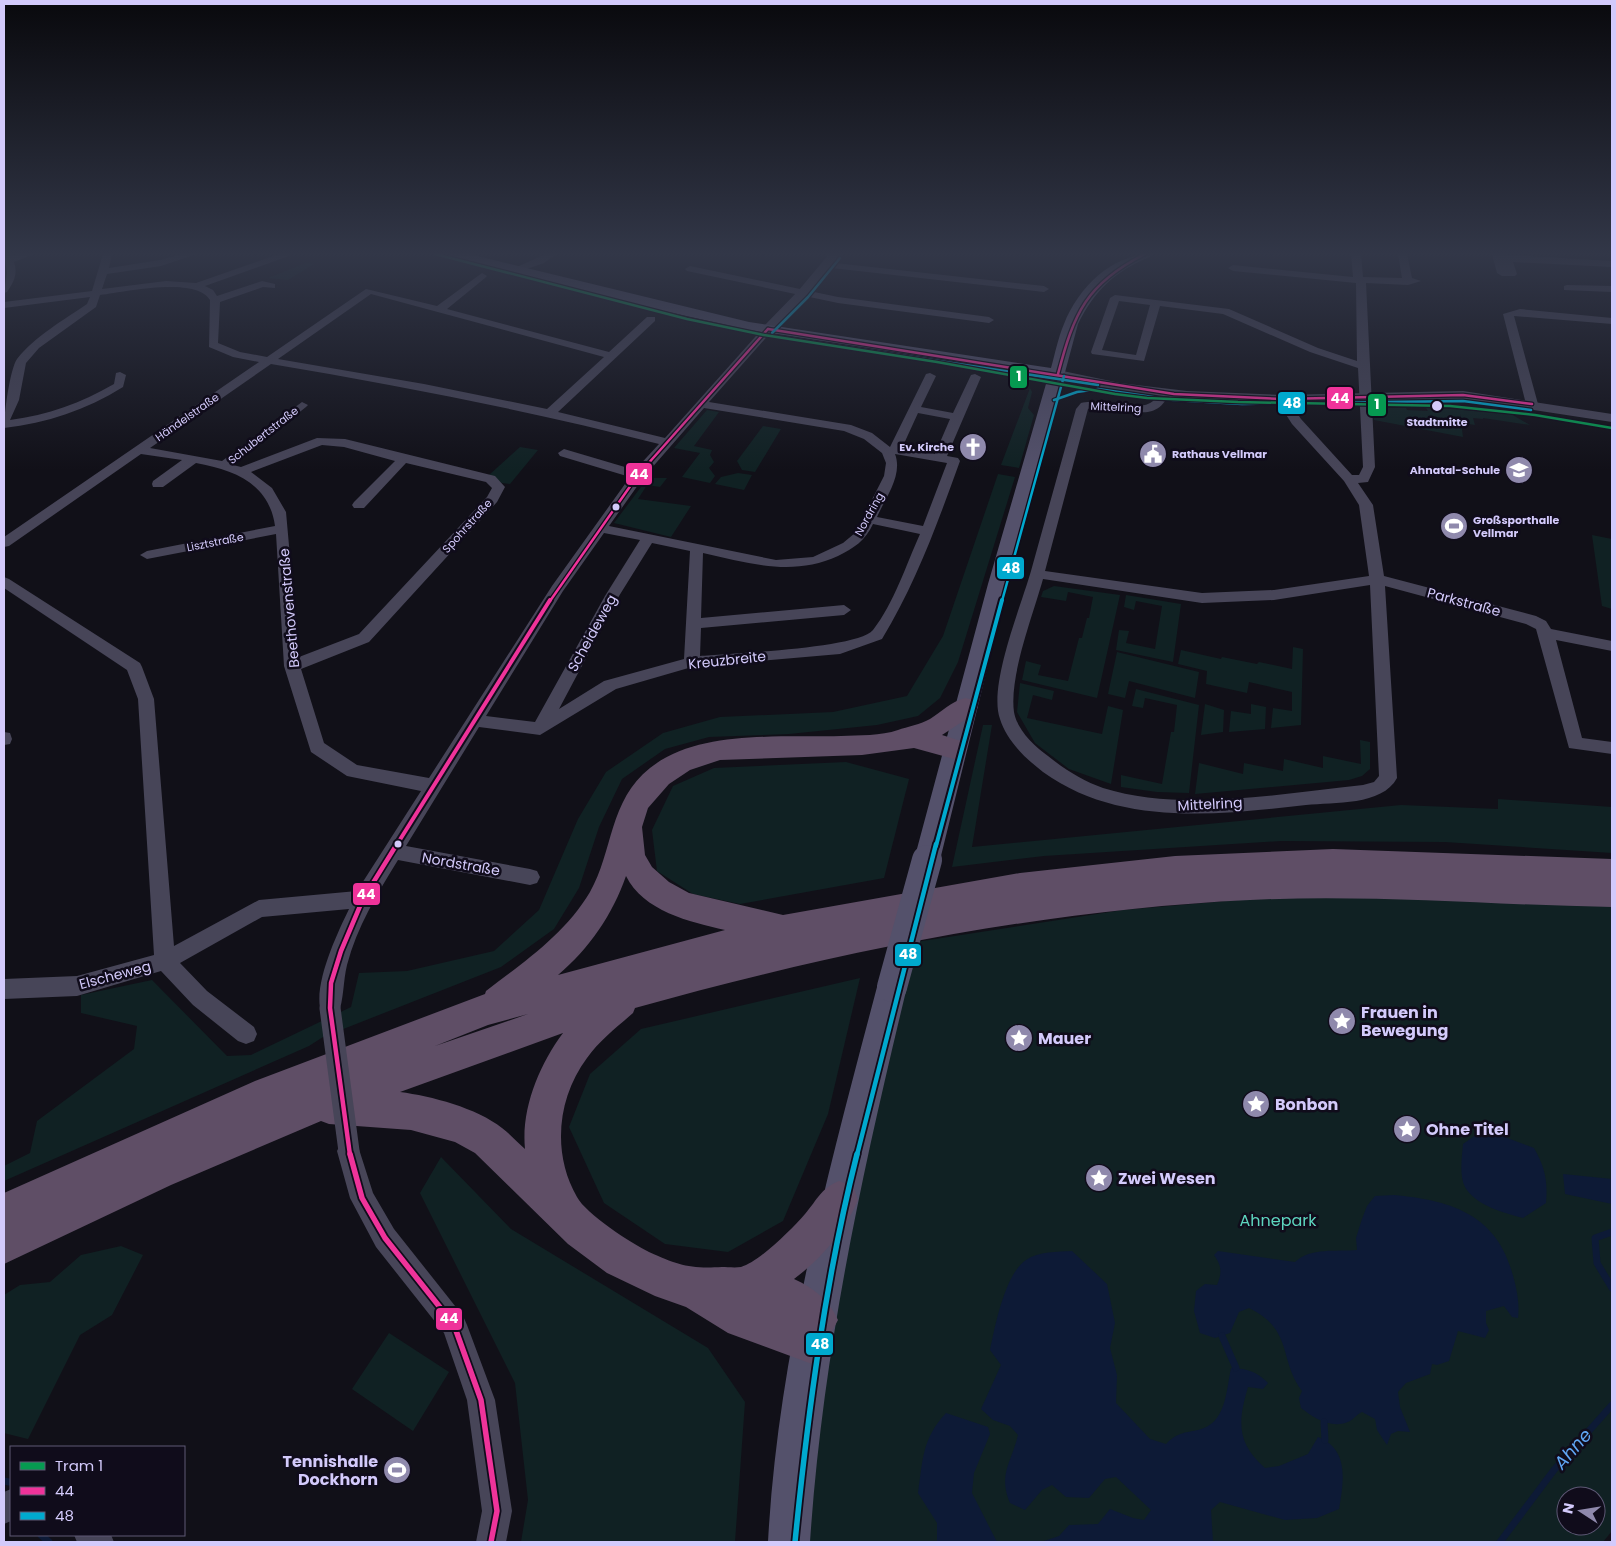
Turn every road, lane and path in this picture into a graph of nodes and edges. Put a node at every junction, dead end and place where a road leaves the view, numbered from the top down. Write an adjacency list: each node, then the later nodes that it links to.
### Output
1 (63, 326): 36 (street)
2 (214, 326): 18 (street)
3 (319, 326): 18 (street, Händelstraße)
4 (500, 326): 17 (street)
5 (643, 326): 17 (street)
6 (755, 326): 15 (main road)
7 (771, 326): 15 (street)
8 (784, 326): 16 (street)
9 (1073, 326): 21 (main road)
10 (1105, 326): 11 (street)
11 (1149, 326)
12 (1260, 326): 19 (street)
13 (1363, 326): 19 (street)
14 (1511, 326): 30 (street)
15 (768, 329): 16 (main road); 29 (street)
16 (792, 333): 20 (main road)
17 (612, 356): 33 (street)
18 (268, 361): 33 (street); 38 (street, Händelstraße)
19 (1363, 366): 28 (street)
20 (1014, 367): 21 (main road); 21 (main road)
21 (1059, 370): 25 (street); 25 (street); 67 (main road)
22 (120, 375): 36 (street)
23 (930, 376): 32 (street)
24 (975, 377): 34 (street)
25 (1097, 381): 26 (street)
26 (1162, 392): 27 (street); 58 (street, Mittelring)
27 (1282, 399): 28 (street); 47 (street, Mittelring)
28 (1364, 401): 30 (street); 47 (street)
29 (702, 404): 37 (street); 39 (street)
30 (1532, 404): 35 (street)
31 (302, 405): 44 (street, Schubertstraße)
32 (914, 409): 34 (street); 39 (street)
33 (550, 413): 37 (street)
34 (957, 417): 41 (street)
35 (1612, 418)
36 (4, 422)
37 (668, 442): 46 (street)
38 (140, 450): 43 (street, Beethovenstraße); 55 (street, Händelstraße)
39 (892, 451): 41 (street); 50 (street, Nordring)
40 (564, 454): 46 (street)
41 (939, 458): 53 (street, Kreuzbreite)
42 (403, 459): 45 (street, Spohrstraße); 49 (street); 66 (street, Spohrstraße)
43 (191, 460): 44 (street, Beethovenstraße); 48 (street)
44 (224, 466): 45 (street, Beethovenstraße)
45 (243, 471): 52 (street, Beethovenstraße)
46 (638, 475): 51 (street)
47 (1349, 479): 59 (street, Mittelring)
48 (158, 484)
49 (359, 504)
50 (869, 519): 53 (street); 56 (street, Nordring)
51 (600, 528): 54 (street, Nordring); 68 (street)
52 (282, 529): 57 (street, Lisztstraße); 66 (street, Beethovenstraße)
53 (928, 531): 65 (street, Kreuzbreite)
54 (648, 538): 56 (street, Nordring); 69 (street, Scheideweg)
55 (4, 543)
56 (698, 548): 62 (street)
57 (147, 555)
58 (1037, 574): 59 (street); 59 (street, Mittelring)
59 (1377, 579): 63 (street, Parkstraße)
60 (5, 585): 81 (street)
61 (844, 610): 62 (street)
62 (693, 624): 65 (street)
63 (1546, 633): 64 (street, Parkstraße); 71 (street)
64 (1612, 646)
65 (692, 662): 69 (street, Kreuzbreite)
66 (292, 666): 73 (street, Beethovenstraße)
67 (965, 707): 70 (highway); 72 (main road)
68 (474, 720): 69 (street); 73 (street)
69 (540, 729)
70 (875, 743): 72 (highway); 74 (highway)
71 (1612, 748)
72 (952, 756): 87 (main road, bridge)
73 (432, 786): 75 (street)
74 (628, 824): 80 (highway); 84 (highway)
75 (392, 851): 77 (street, Nordstraße); 79 (street)
76 (1612, 872): 80 (highway)
77 (530, 877)
78 (1612, 894): 83 (highway)
79 (363, 899): 81 (street, Elscheweg); 94 (street, bridge)
80 (787, 928): 84 (highway)
81 (165, 961): 82 (street, Elscheweg); 85 (street)
82 (4, 989)
83 (630, 994): 86 (highway); 89 (highway)
84 (488, 1009): 88 (highway)
85 (246, 1034)
86 (312, 1106): 89 (highway); 90 (highway)
87 (838, 1200): 91 (highway); 93 (main road)
88 (4, 1213)
89 (566, 1213): 92 (highway)
90 (4, 1244)
91 (744, 1287): 92 (highway); 93 (highway)
92 (694, 1289): 93 (highway)
93 (815, 1331): 95 (main road)
94 (491, 1542)
95 (789, 1542)

